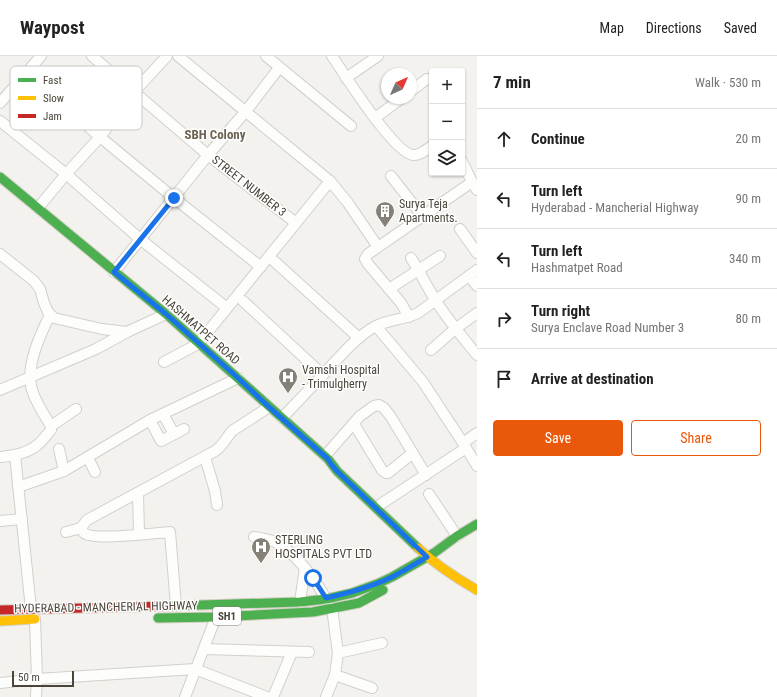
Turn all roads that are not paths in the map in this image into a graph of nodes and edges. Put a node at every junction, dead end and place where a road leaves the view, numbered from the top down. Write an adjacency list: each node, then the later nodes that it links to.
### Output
1 (41, 56): 8 (street)
2 (92, 56): 9 (street, STREET NUMBER 3)
3 (167, 56): 13 (street)
4 (178, 56): 19 (street)
5 (266, 56): 10 (street)
6 (332, 56): 11 (street)
7 (378, 56): 11 (street)
8 (33, 66)
9 (104, 66)
10 (279, 68): 19 (street); 22 (street)
11 (346, 78): 20 (street)
12 (427, 79): 14 (street)
13 (142, 83)
14 (417, 86)
15 (10, 92): 17 (street)
16 (142, 99): 29 (street, STREET NUMBER 3)
17 (0, 103)
18 (394, 104): 20 (street)
19 (246, 111): 29 (street); 34 (street)
20 (375, 118): 28 (street)
21 (0, 120): 23 (street)
22 (351, 126)
23 (10, 128)
24 (12, 130): 31 (street)
25 (93, 130): 27 (street)
26 (105, 130): 27 (street)
27 (100, 136): 31 (street); 36 (street)
28 (429, 148)
29 (208, 155): 36 (street); 39 (street, STREET NUMBER 3)
30 (465, 167): 35 (street)
31 (66, 174): 37 (street); 41 (street)
32 (0, 176): 37 (main road, HASHMATPET ROAD)
33 (391, 176): 38 (street)
34 (330, 181): 39 (street); 42 (street)
35 (474, 186): 38 (street)
36 (174, 198): 41 (street); 48 (street)
37 (38, 208): 50 (main road, HASHMATPET ROAD)
38 (423, 217): 42 (street)
39 (296, 223): 48 (street)
40 (460, 229): 43 (street)
41 (140, 239): 50 (street); 56 (street)
42 (378, 247): 53 (street)
43 (477, 253)
44 (0, 254): 59 (street)
45 (440, 256): 49 (street)
46 (411, 258): 49 (street)
47 (274, 260): 64 (street)
48 (261, 267): 56 (street)
49 (419, 270): 53 (street); 54 (street)
50 (114, 272): 58 (main road, HASHMATPET ROAD)
51 (473, 273): 52 (street); 54 (street)
52 (477, 286)
53 (389, 289): 60 (street)
54 (436, 300): 60 (street); 62 (street)
55 (243, 301): 69 (street)
56 (227, 308): 65 (street)
57 (477, 313): 62 (street)
58 (166, 314): 63 (street); 65 (main road, HASHMATPET ROAD)
59 (50, 316): 63 (street); 70 (street)
60 (409, 317): 61 (street)
61 (376, 326): 64 (street); 83 (street)
62 (455, 329): 66 (street); 67 (street)
63 (127, 332): 70 (street)
64 (358, 338): 69 (street)
65 (198, 344): 68 (street); 71 (main road, HASHMATPET ROAD)
66 (431, 350)
67 (477, 355)
68 (164, 362)
69 (323, 375): 76 (street)
70 (30, 377): 72 (street); 79 (street)
71 (238, 378): 73 (main road, HASHMATPET ROAD); 75 (street)
72 (0, 390)
73 (269, 407): 76 (main road, HASHMATPET ROAD); 88 (street)
74 (76, 409): 79 (street)
75 (163, 414): 77 (street); 82 (street)
76 (282, 418): 90 (main road, HASHMATPET ROAD)
77 (150, 420): 82 (street); 89 (street)
78 (354, 424): 86 (street); 90 (street); 94 (street)
79 (51, 426): 85 (street)
80 (184, 429): 82 (street)
81 (477, 433): 83 (street)
82 (174, 434)
83 (464, 446): 91 (street); 94 (street)
84 (59, 449): 92 (street)
85 (15, 455): 87 (street); 95 (street)
86 (409, 456)
87 (0, 457)
88 (205, 457): 96 (street); 99 (street)
89 (88, 458): 92 (street); 93 (street)
90 (326, 458): 98 (main road, HASHMATPET ROAD); 108 (main road, HASHMATPET ROAD)
91 (477, 466)
92 (64, 471): 95 (street)
93 (95, 472)
94 (426, 474): 98 (street)
95 (18, 487): 100 (street)
96 (138, 493): 103 (street); 105 (street)
97 (429, 494): 106 (street)
98 (381, 504): 108 (main road, HASHMATPET ROAD)
99 (217, 505)
100 (22, 519): 101 (street); 117 (street)
101 (0, 521)
102 (477, 524): 106 (main road, SH1)
103 (81, 528): 104 (street); 105 (street)
104 (66, 532)
105 (139, 534): 115 (street)
106 (457, 536): 108 (main road, SH1)
107 (254, 537): 110 (street)
108 (430, 555): 109 (main road, HASHMATPET ROAD); 113 (main road, HYDERABAD - MANCHERIAL HIGHWAY / SH1)
109 (433, 565): 111 (main road); 112 (main road); 116 (main road, HYDERABAD - MANCHERIAL HIGHWAY / SH1)
110 (305, 568): 113 (street); 114 (street)
111 (477, 581)
112 (477, 590)
113 (326, 598): 114 (main road, HYDERABAD - MANCHERIAL HIGHWAY / SH1)
114 (300, 602): 115 (main road, HYDERABAD - MANCHERIAL HIGHWAY / SH1)
115 (176, 606): 117 (main road, HYDERABAD - MANCHERIAL HIGHWAY / SH1)
116 (332, 608): 119 (main road, HYDERABAD - MANCHERIAL HIGHWAY / SH1); 127 (street)
117 (31, 609): 118 (main road, HYDERABAD - MANCHERIAL HIGHWAY / SH1)
118 (0, 610)
119 (216, 617): 120 (main road, HYDERABAD - MANCHERIAL HIGHWAY / SH1); 124 (street)
120 (153, 618)
121 (38, 619): 122 (main road, HYDERABAD - MANCHERIAL HIGHWAY); 130 (street)
122 (0, 621)
123 (382, 643): 127 (street)
124 (204, 649): 125 (street); 128 (street)
125 (292, 652): 126 (street); 136 (street)
126 (308, 652)
127 (338, 653): 129 (street)
128 (195, 670): 130 (street); 134 (street); 135 (street)
129 (335, 675): 132 (street); 137 (street)
130 (37, 679): 131 (street); 133 (street)
131 (0, 683)
132 (372, 688)
133 (36, 697)
134 (185, 697)
135 (267, 697)
136 (273, 697)
137 (326, 697)

